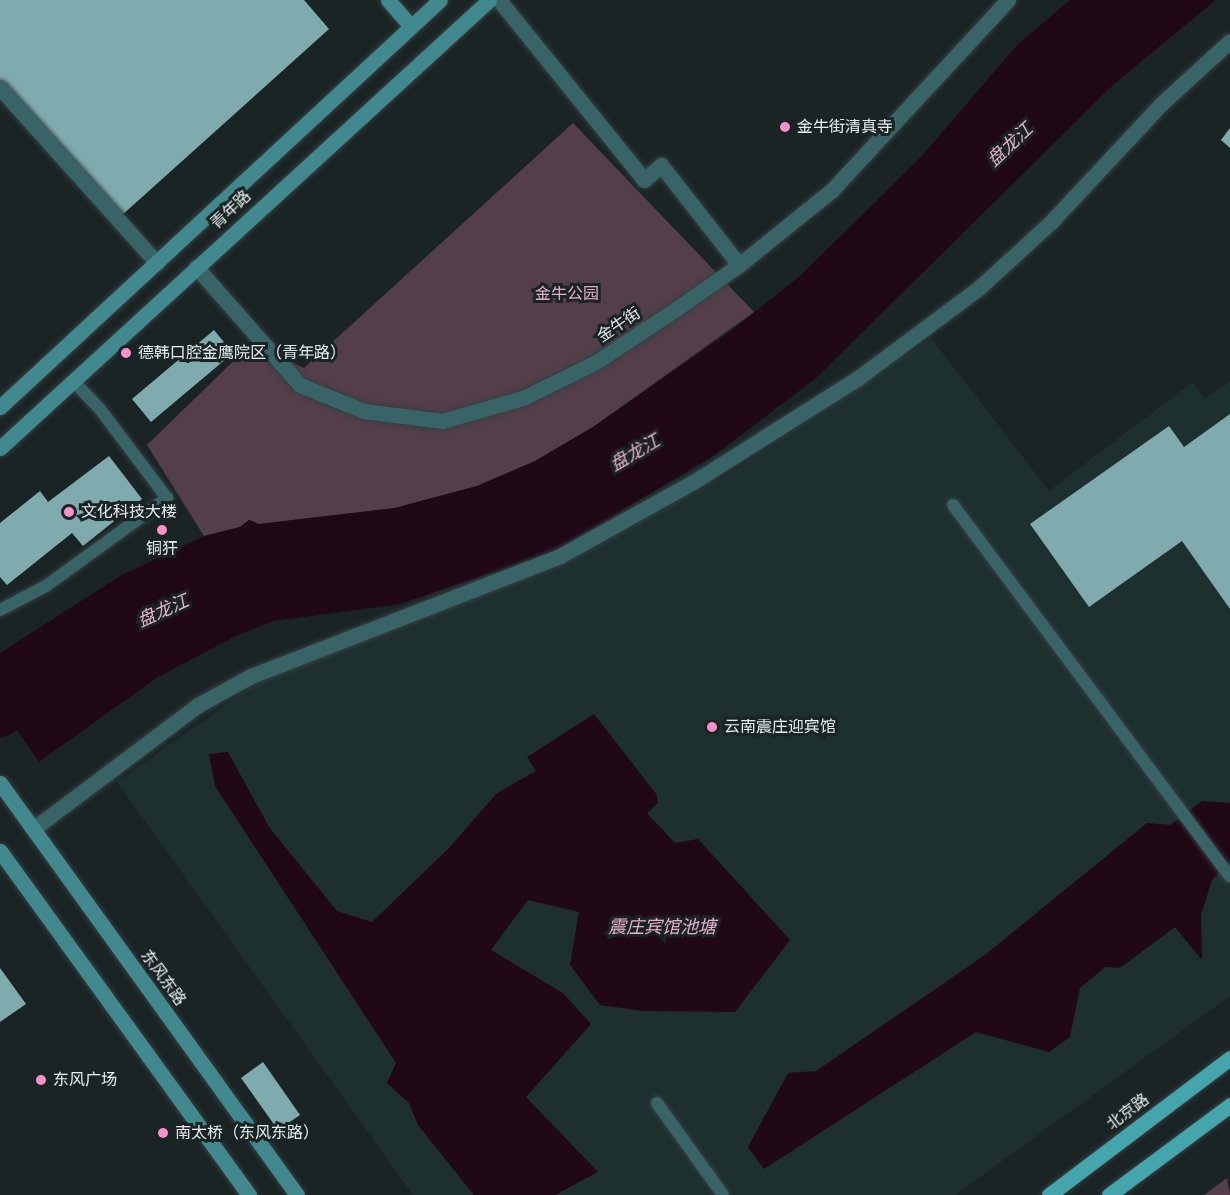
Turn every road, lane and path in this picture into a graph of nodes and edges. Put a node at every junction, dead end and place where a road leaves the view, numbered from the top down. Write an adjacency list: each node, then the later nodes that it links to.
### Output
1 (388, 0): 6 (main road)
2 (440, 0): 6 (main road, 青年路)
3 (489, 0): 11 (main road, 青年路)
4 (499, 0): 10 (street)
5 (1008, 0): 10 (street, 金牛街)
6 (411, 26): 9 (main road, 青年路)
7 (1230, 41): 18 (street)
8 (0, 88): 9 (street)
9 (157, 262): 13 (main road, 青年路)
10 (740, 265): 11 (street, 金牛街)
11 (196, 267): 12 (main road, 青年路)
12 (73, 381): 14 (main road, 青年路); 16 (lane)
13 (0, 407)
14 (0, 448)
15 (953, 505): 20 (lane)
16 (0, 610)
17 (0, 783): 18 (main road, 东风东路)
18 (33, 829): 25 (main road, 东风东路)
19 (0, 851): 24 (main road)
20 (1228, 874)
21 (1230, 1058): 27 (main road, 北京路)
22 (657, 1103): 26 (lane)
23 (1230, 1106): 28 (main road)
24 (249, 1195)
25 (297, 1195)
26 (723, 1195)
27 (1049, 1195)
28 (1109, 1195)

